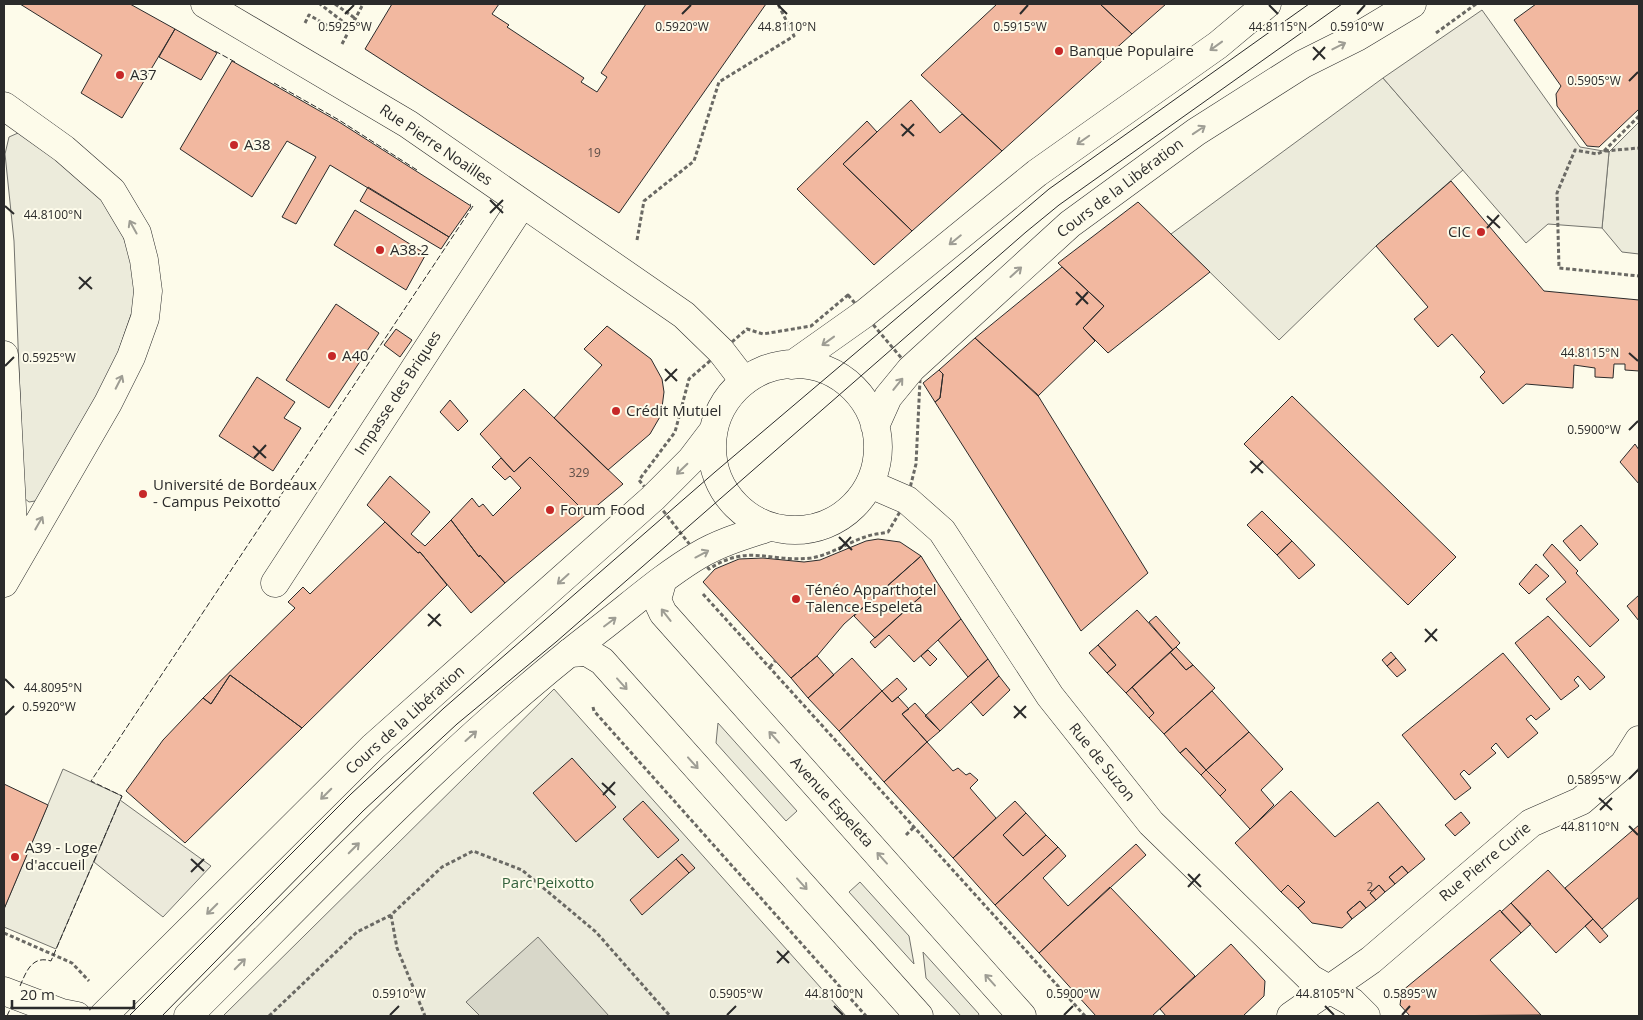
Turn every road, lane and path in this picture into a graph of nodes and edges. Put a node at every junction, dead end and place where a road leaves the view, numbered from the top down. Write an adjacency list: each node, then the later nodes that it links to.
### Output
1 (205, 4): 17 (main road, Rue Pierre Noailles)
2 (320, 4): 10 (path)
3 (335, 4): 9 (path)
4 (363, 4): 9 (path)
5 (778, 4): 18 (path)
6 (1267, 4): 20 (main road, one-way to 20)
7 (1412, 4): 24 (main road, Cours de la Libération, one-way to 7)
8 (1476, 4): 11 (path)
9 (356, 19): 12 (path)
10 (302, 28)
11 (1429, 38)
12 (344, 40)
13 (4, 106): 33 (main road, one-way to 13)
14 (1639, 116): 16 (path)
15 (1639, 148): 16 (path)
16 (1604, 151): 19 (path)
17 (522, 204): 21 (main road, Rue Pierre Noailles); 35 (main road, Impasse des Briques)
18 (636, 243)
19 (1639, 276)
20 (864, 314): 21 (path); 23 (main road, one-way to 23); 24 (path)
21 (721, 351): 25 (main road, Rue Pierre Noailles); 29 (path)
22 (4, 354): 33 (main road)
23 (792, 364): 25 (main road); 26 (main road)
24 (910, 368): 26 (main road, Cours de la Libération, one-way to 24); 30 (path)
25 (744, 381): 27 (main road)
26 (875, 426): 28 (main road)
27 (713, 431): 29 (main road, Cours de la Libération, one-way to 29); 31 (main road)
28 (870, 484): 30 (main road, Rue de Suzon); 31 (main road)
29 (653, 498): 32 (path); 47 (main road, Cours de la Libération, one-way to 47)
30 (907, 500): 32 (path); 44 (main road, Rue de Suzon)
31 (770, 527): 32 (main road, one-way to 31)
32 (699, 555): 34 (main road)
33 (5, 582)
34 (662, 582): 37 (main road, one-way to 34); 53 (main road, Avenue Espeleta, one-way to 34)
35 (275, 583)
36 (700, 591): 39 (path)
37 (569, 653): 48 (main road, one-way to 37); 52 (main road, one-way to 52)
38 (775, 662): 39 (path)
39 (770, 666): 54 (path)
40 (1639, 740): 44 (main road, Rue Pierre Curie)
41 (391, 915): 49 (path); 50 (path); 51 (path)
42 (4, 933): 43 (path)
43 (91, 984)
44 (1330, 988): 55 (main road); 56 (main road, Rue de Suzon)
45 (4, 991): 46 (main road)
46 (77, 1016)
47 (102, 1016)
48 (188, 1016)
49 (270, 1016)
50 (425, 1016)
51 (670, 1016)
52 (919, 1016)
53 (1022, 1016)
54 (1084, 1016)
55 (1291, 1016)
56 (1366, 1016)

